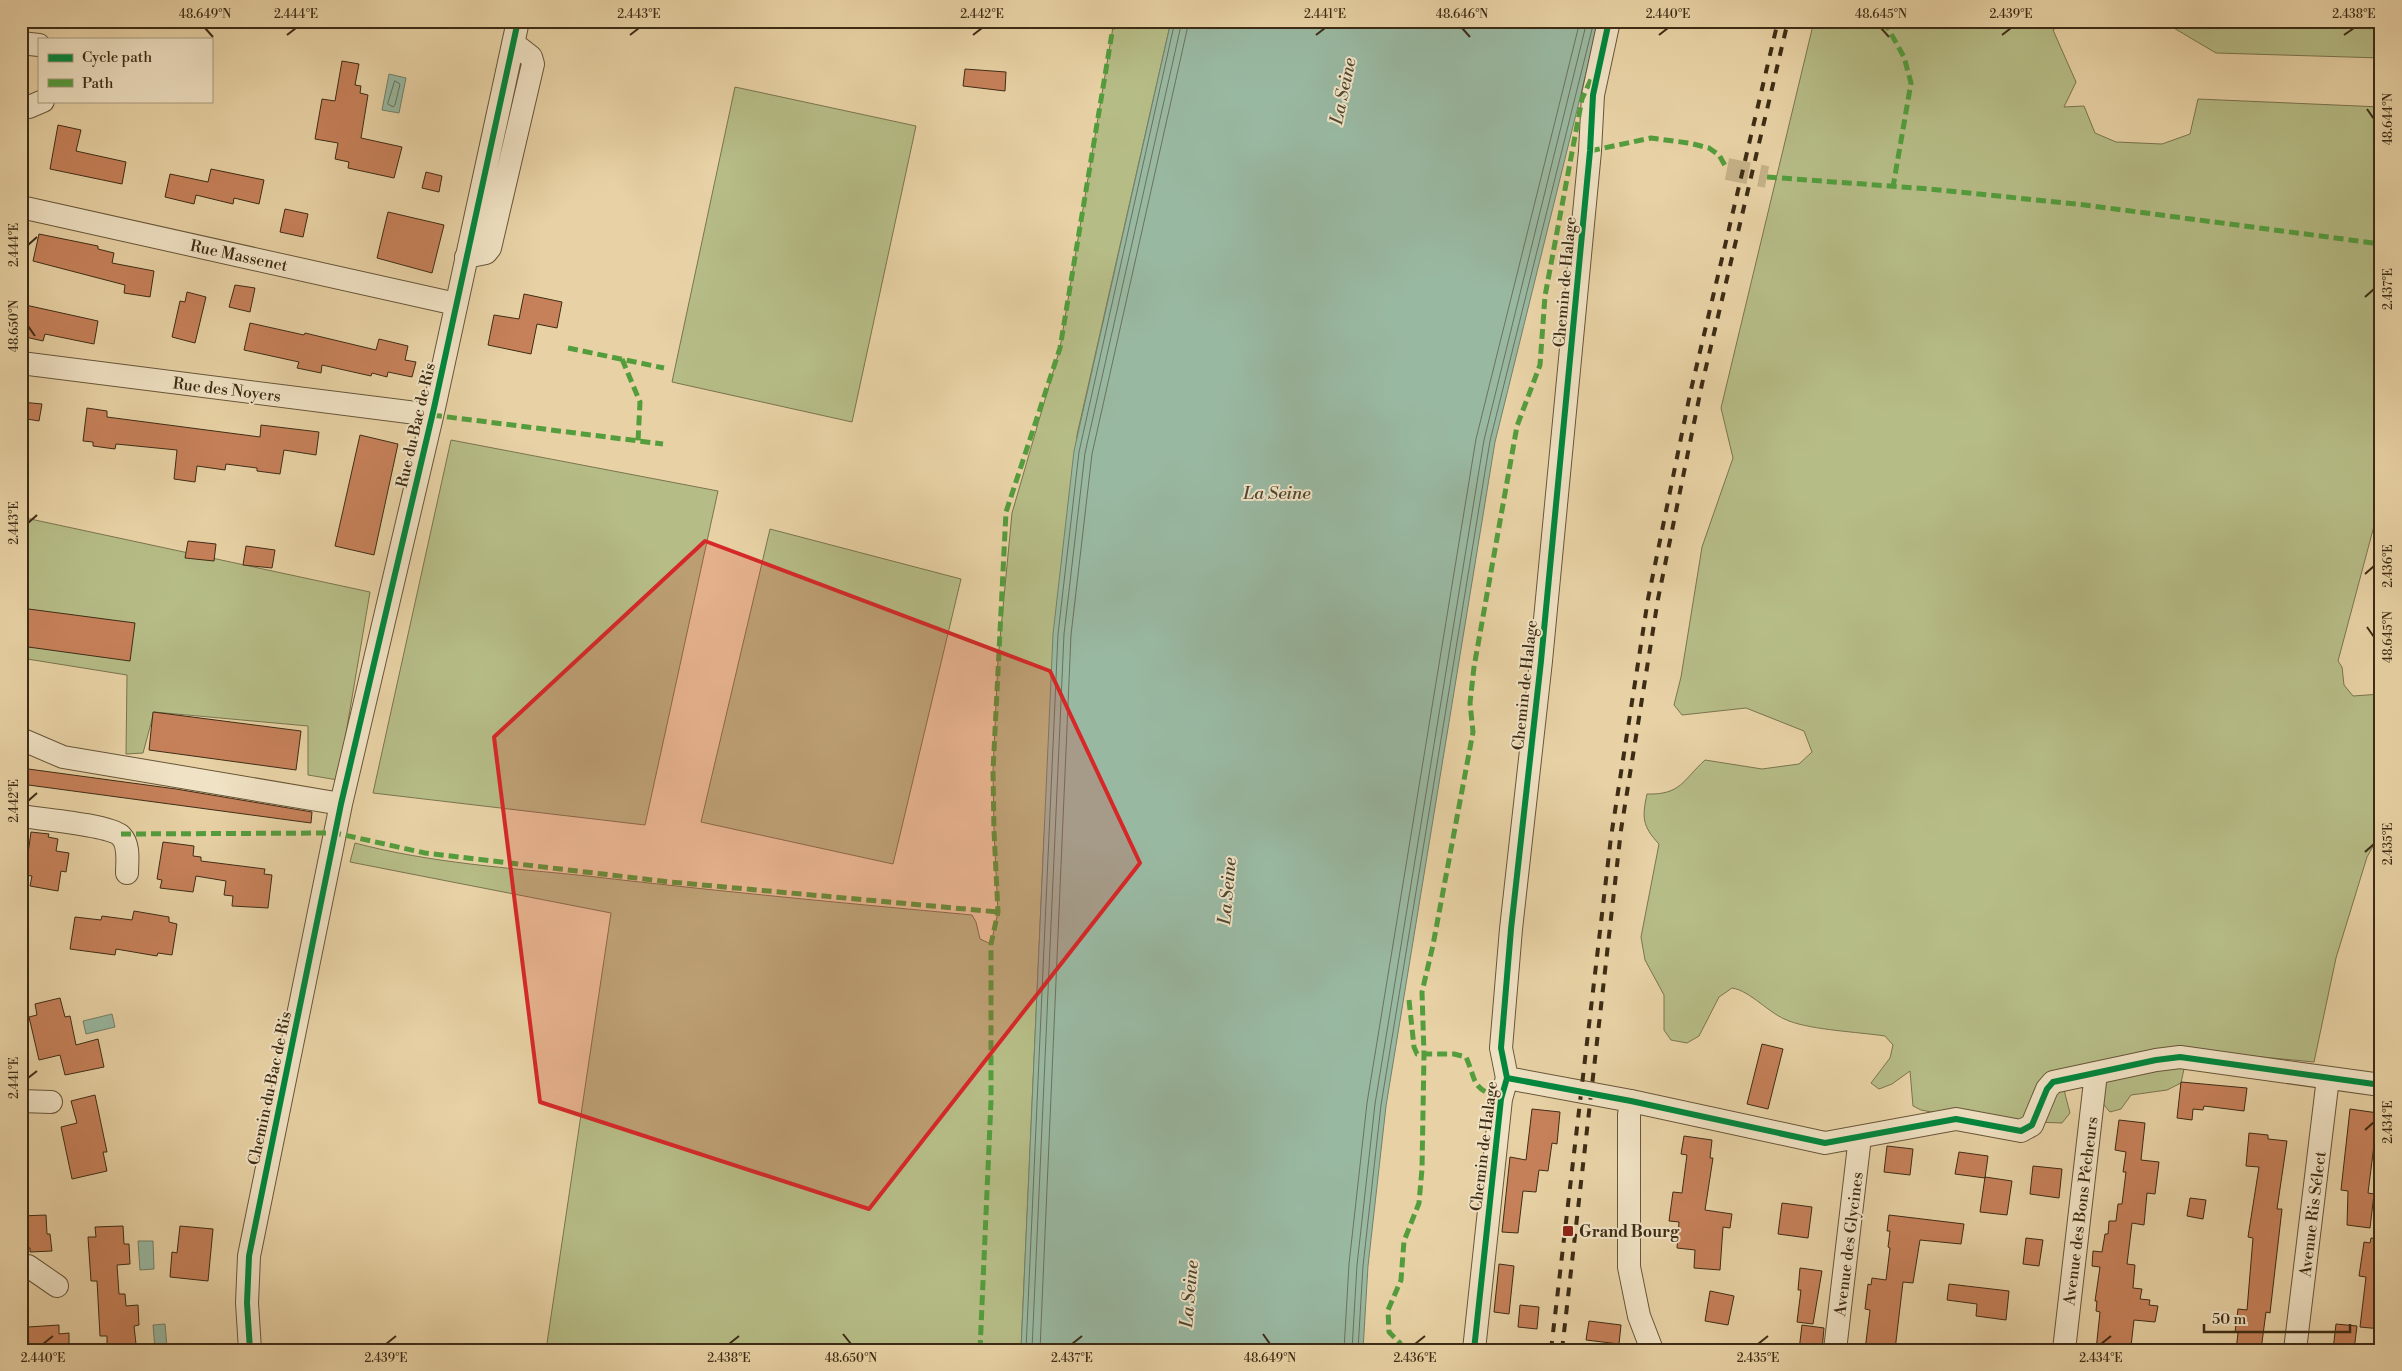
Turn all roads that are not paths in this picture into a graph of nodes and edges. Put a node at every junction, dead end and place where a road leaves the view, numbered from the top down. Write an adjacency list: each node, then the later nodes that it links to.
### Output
1 (1609, 21): 17 (street, Chemin de Halage)
2 (515, 32): 8 (street, Rue du Bac de Ris)
3 (21, 43): 4 (street)
4 (38, 45)
5 (42, 102): 6 (street)
6 (21, 106)
7 (21, 207): 8 (street, Rue Massenet)
8 (456, 304): 10 (street, Rue du Bac de Ris)
9 (21, 363): 10 (street, Rue des Noyers)
10 (432, 415): 12 (street, Rue du Bac de Ris)
11 (21, 739): 12 (street)
12 (341, 804): 14 (street, Rue du Bac de Ris)
13 (21, 816): 15 (street)
14 (335, 833): 26 (street, Chemin du Bac de Ris)
15 (126, 873)
16 (2096, 1073): 18 (street); 23 (street); 30 (street, Avenue des Bons Pêcheurs)
17 (1507, 1078): 21 (street); 27 (street, Chemin de Halage)
18 (2328, 1078): 19 (street); 31 (street, Avenue Ris Sélect)
19 (2381, 1085)
20 (21, 1101): 22 (street)
21 (1631, 1101): 23 (street); 28 (street)
22 (52, 1102)
23 (1860, 1137): 29 (street, Avenue des Glycines)
24 (21, 1266): 25 (street)
25 (56, 1286)
26 (250, 1350)
27 (1474, 1350)
28 (1652, 1350)
29 (1834, 1350)
30 (2064, 1350)
31 (2295, 1350)

